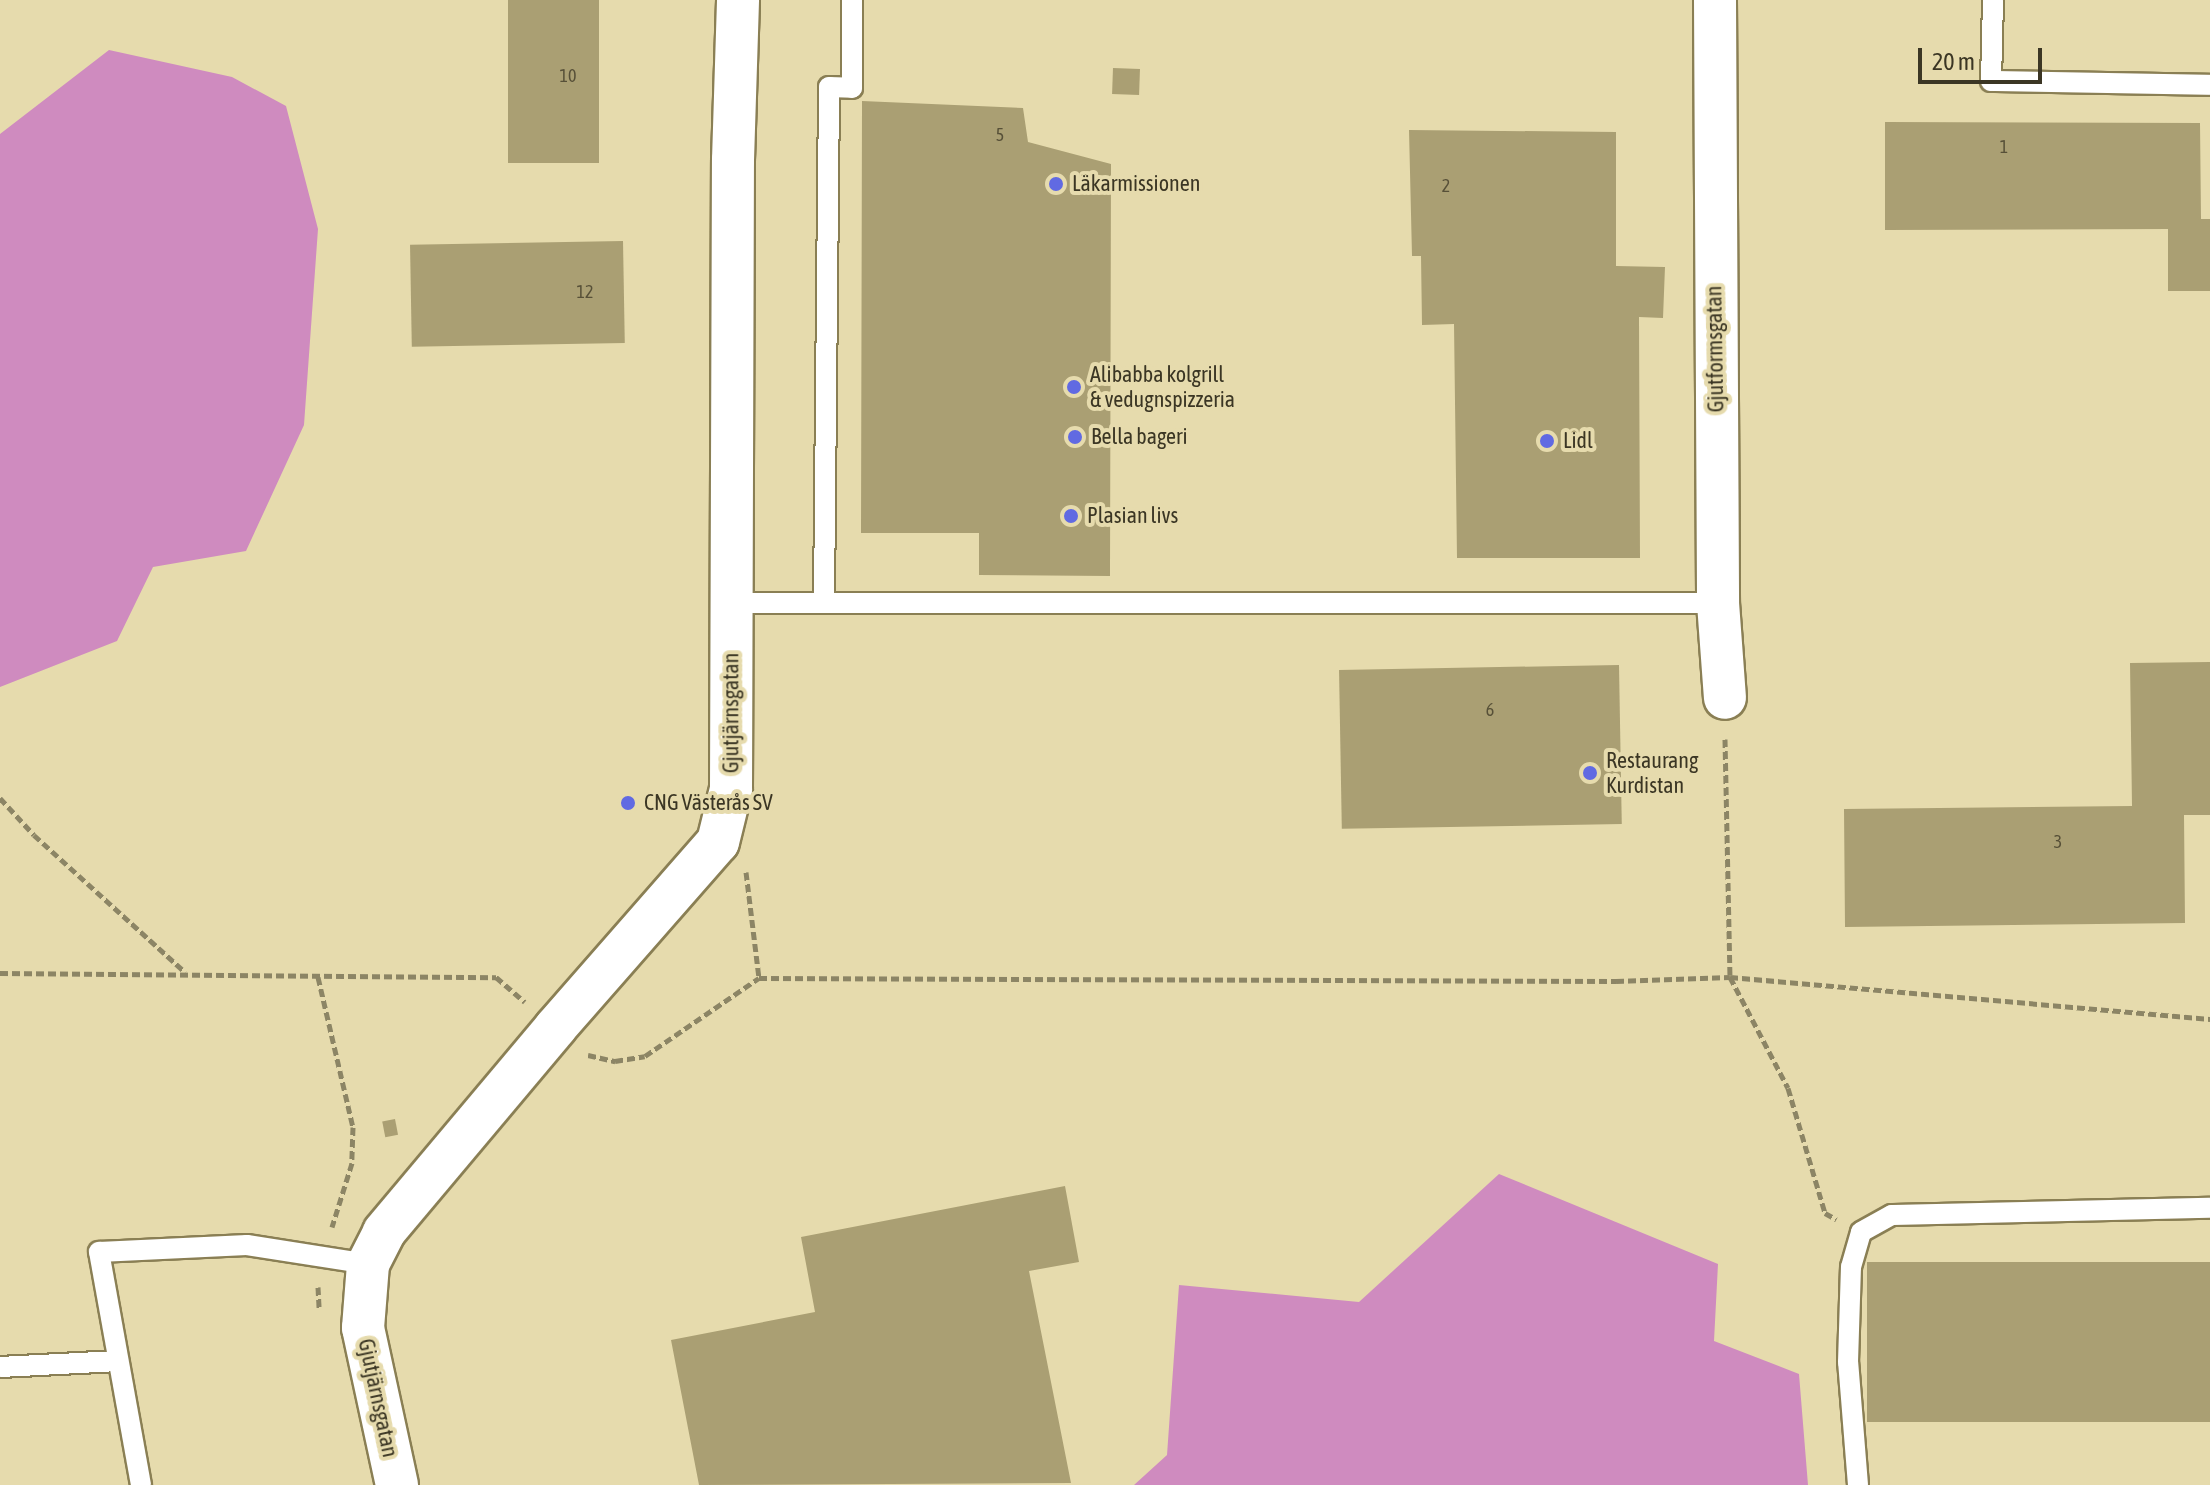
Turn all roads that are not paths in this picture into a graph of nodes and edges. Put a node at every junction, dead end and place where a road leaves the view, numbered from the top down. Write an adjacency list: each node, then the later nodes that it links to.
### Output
1 (738, 0): 7 (street, Gjutjärnsgatan)
2 (852, 0): 6 (lane)
3 (1715, 0): 8 (street, Gjutformsgatan)
4 (1993, 0): 5 (lane)
5 (2210, 85)
6 (824, 601): 7 (lane); 8 (lane)
7 (731, 603): 11 (street, Gjutjärnsgatan)
8 (1718, 603): 9 (street, Gjutformsgatan)
9 (1725, 698)
10 (2210, 1208): 16 (lane)
11 (368, 1264): 12 (lane); 15 (street, Gjutjärnsgatan)
12 (118, 1361): 13 (lane); 14 (lane)
13 (0, 1367)
14 (141, 1485)
15 (397, 1485)
16 (1858, 1485)

